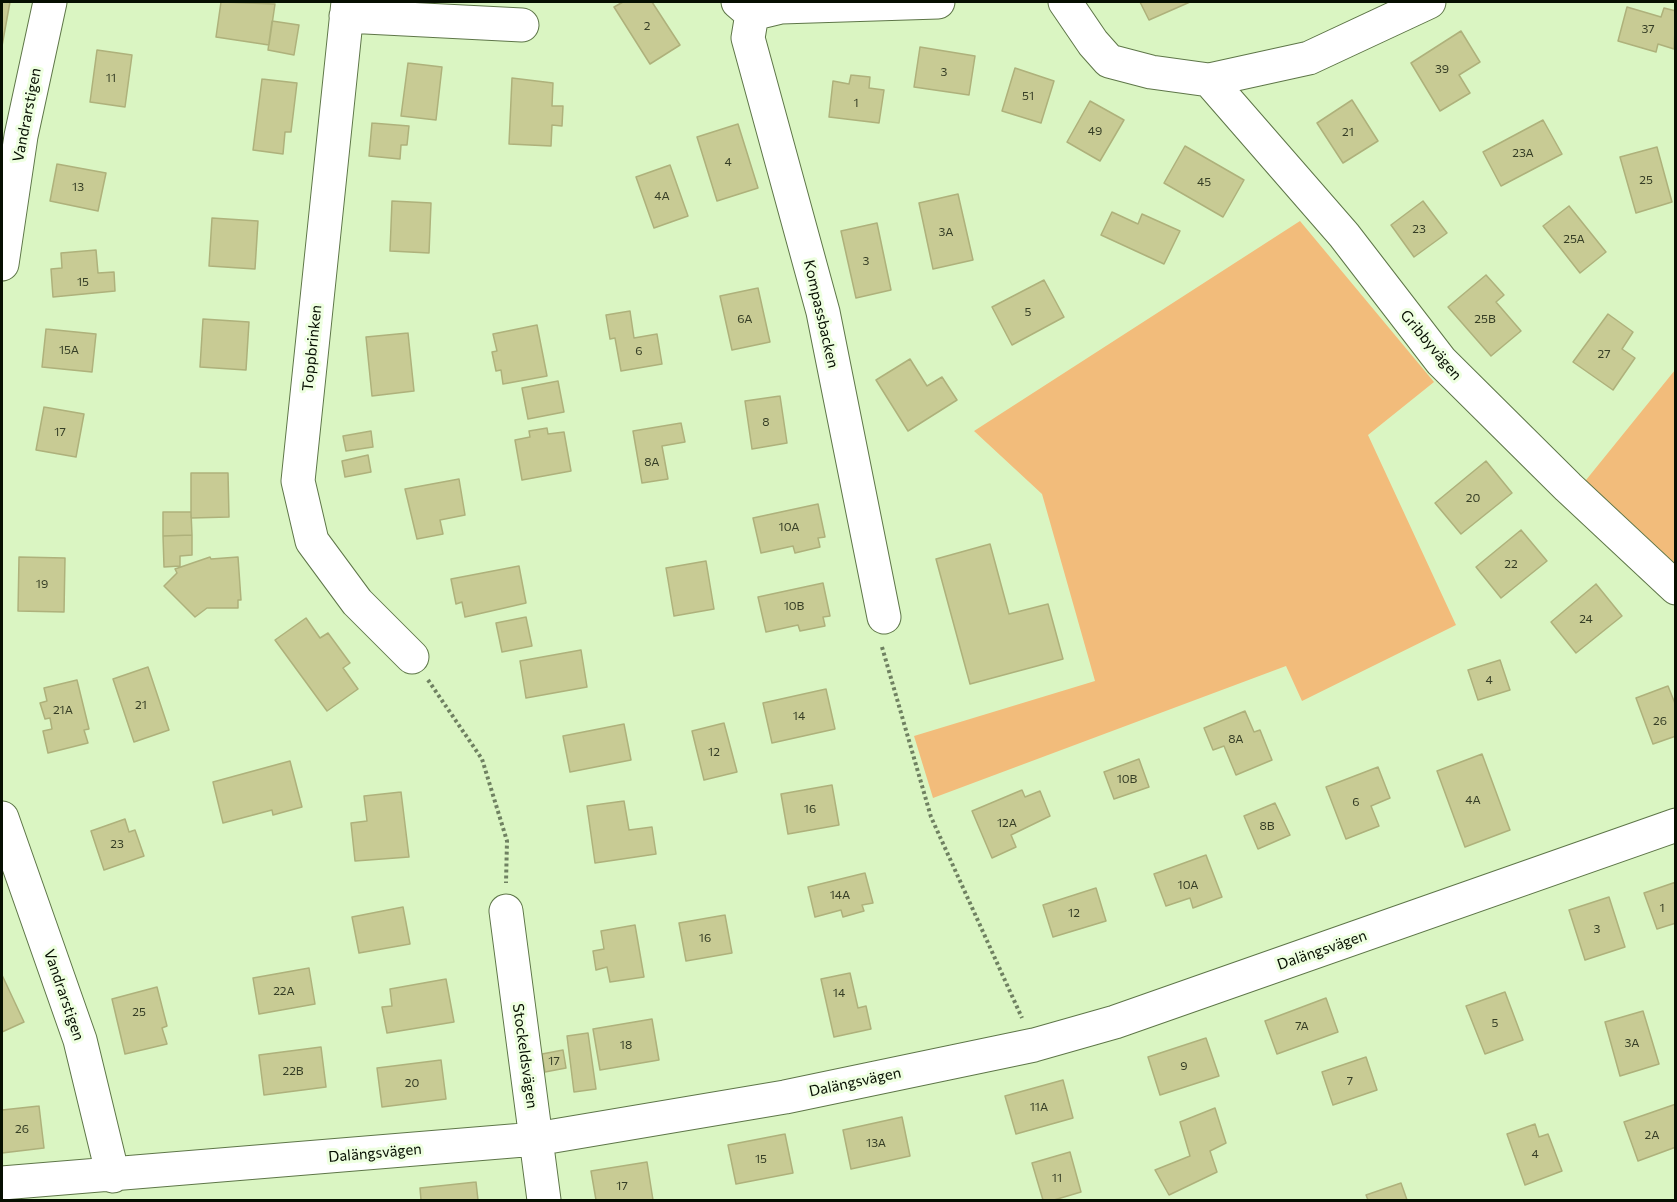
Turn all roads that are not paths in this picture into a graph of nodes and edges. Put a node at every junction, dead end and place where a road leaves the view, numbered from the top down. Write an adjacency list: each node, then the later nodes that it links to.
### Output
1 (50, 2): 9 (street, Vandrarstigen)
2 (938, 2): 5 (street)
3 (1065, 2): 8 (street)
4 (1429, 2): 8 (street)
5 (745, 8): 11 (street, Kompassbacken)
6 (347, 9): 7 (street); 12 (street, Toppbrinken)
7 (522, 25)
8 (1209, 80): 10 (street, Gribbyvägen)
9 (2, 264)
10 (1676, 588)
11 (884, 617)
12 (412, 657)
13 (2, 818): 17 (street, Vandrarstigen)
14 (1676, 825): 16 (street, Dalängsvägen)
15 (506, 911): 16 (street, Stockeldsvägen)
16 (536, 1139): 17 (street, Dalängsvägen); 19 (street, Stockeldsvägen)
17 (113, 1176): 18 (street, Dalängsvägen)
18 (2, 1183)
19 (544, 1200)

